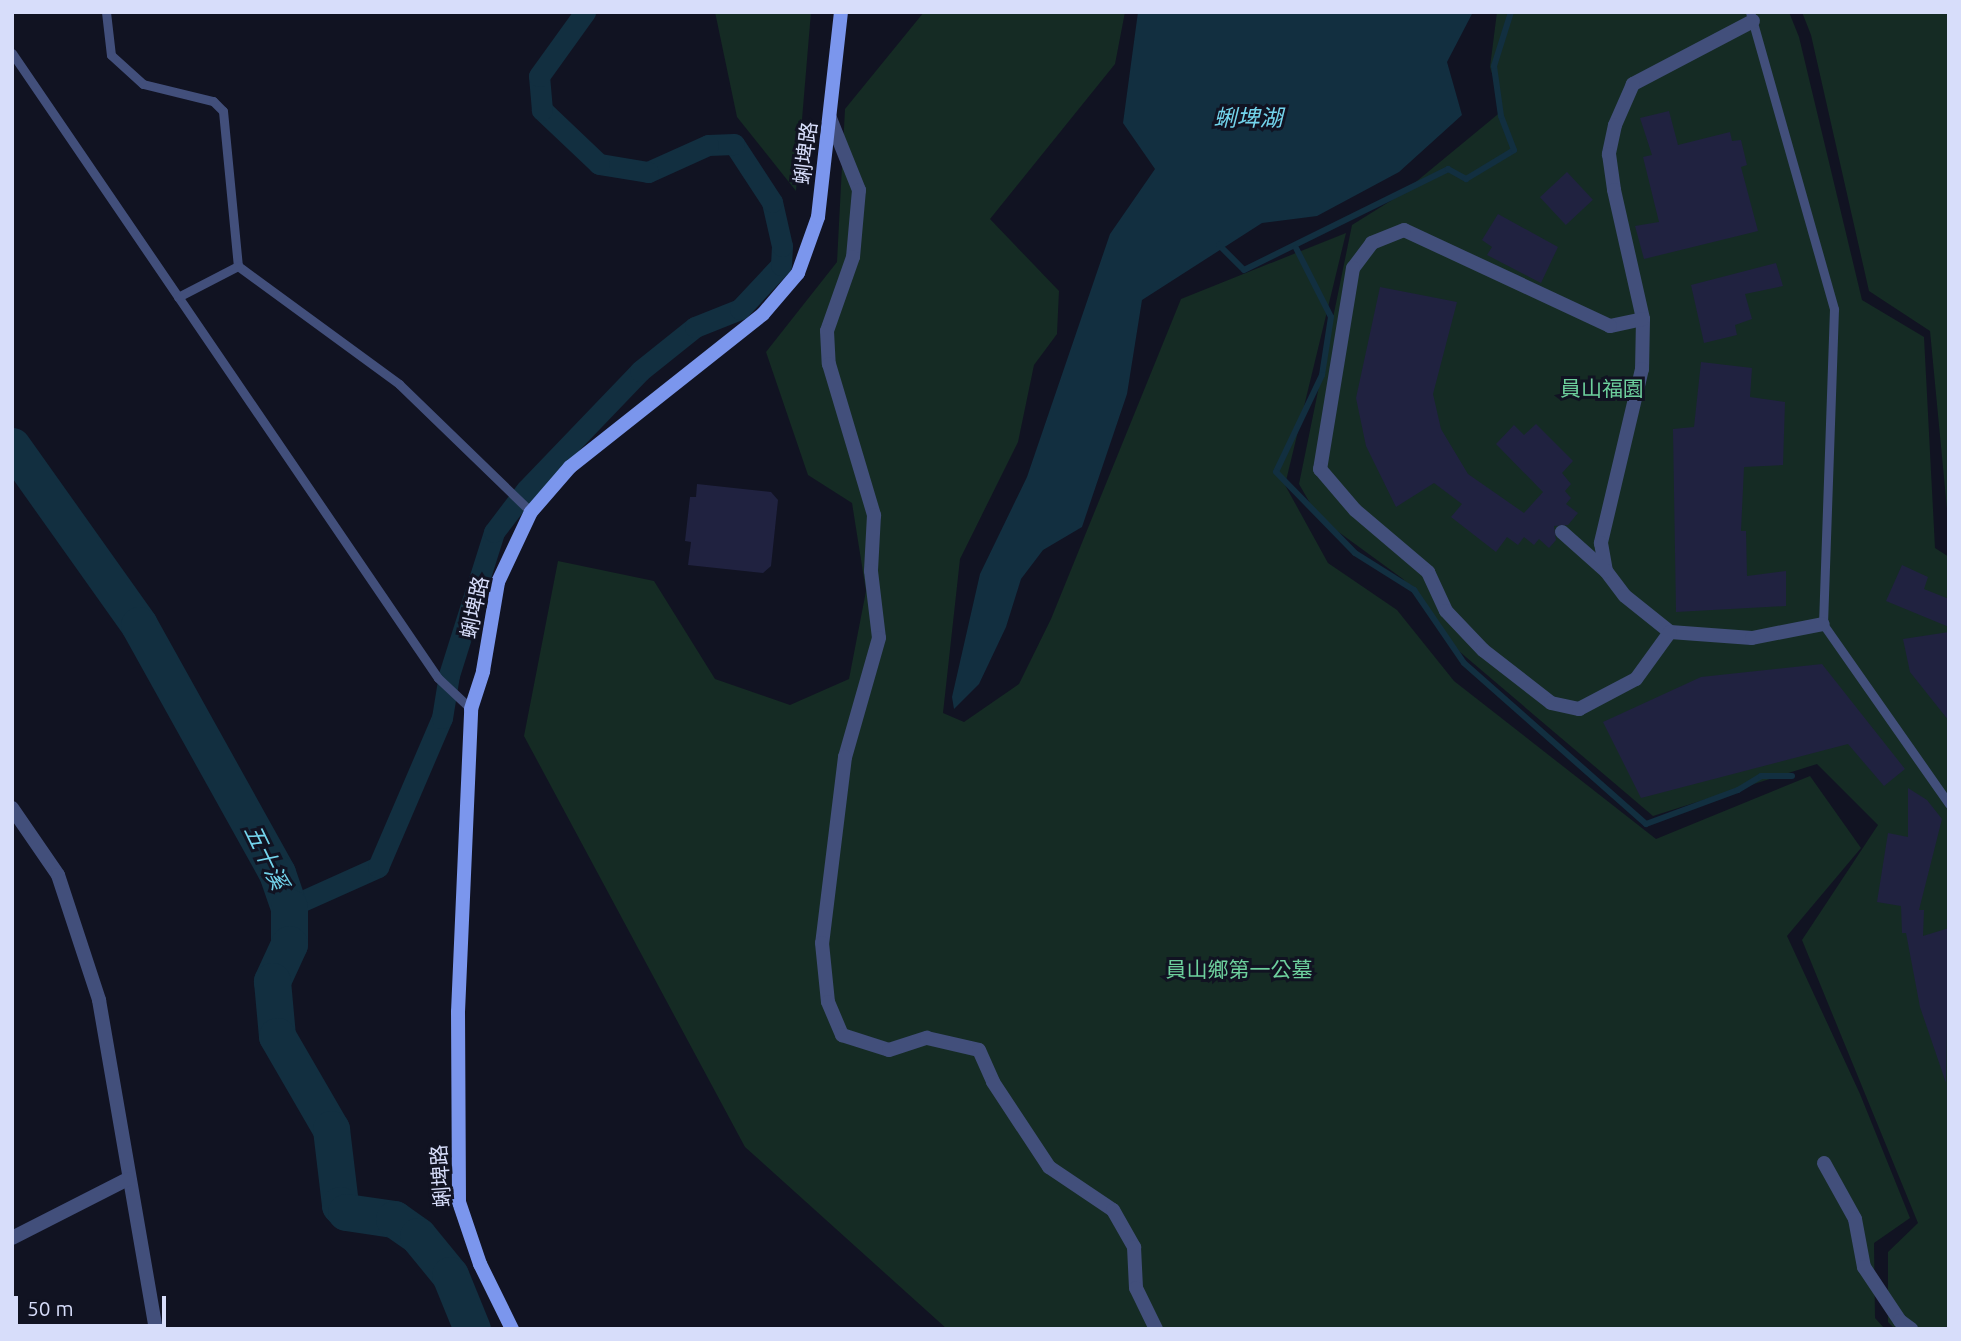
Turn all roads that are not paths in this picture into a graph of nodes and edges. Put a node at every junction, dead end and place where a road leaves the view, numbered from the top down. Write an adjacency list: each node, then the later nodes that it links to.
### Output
1 (106, 12): 6 (lane)
2 (841, 12): 5 (street, 蜊埤路)
3 (1751, 17): 8 (street); 12 (lane)
4 (12, 52): 7 (lane)
5 (830, 118): 9 (street, 蜊埤路); 22 (street)
6 (238, 266): 7 (lane); 9 (lane)
7 (178, 297): 14 (lane)
8 (1643, 319): 11 (street); 13 (street)
9 (531, 512): 14 (street, 蜊埤路)
10 (1562, 532): 11 (street)
11 (1606, 571): 13 (street)
12 (1823, 624): 13 (street); 15 (lane)
13 (1670, 632)
14 (471, 709): 21 (street, 蜊埤路)
15 (1949, 804)
16 (12, 808): 18 (street)
17 (1824, 1163): 23 (street)
18 (128, 1179): 19 (street); 20 (street)
19 (12, 1238)
20 (156, 1329)
21 (512, 1329)
22 (1156, 1329)
23 (1911, 1329)

